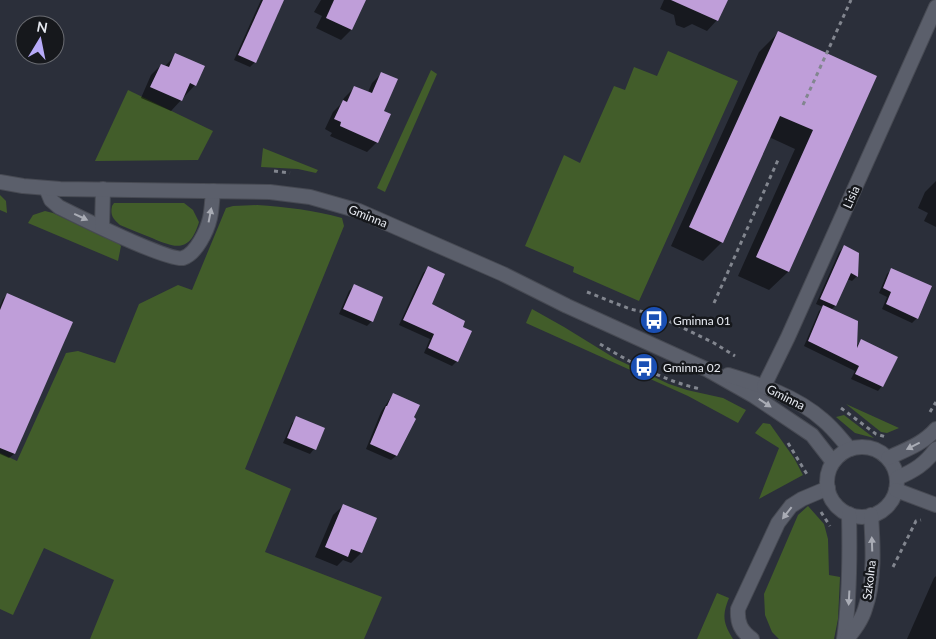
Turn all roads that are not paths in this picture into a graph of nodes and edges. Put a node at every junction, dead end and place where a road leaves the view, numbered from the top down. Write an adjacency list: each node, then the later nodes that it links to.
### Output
1 (936, 7): 8 (street, Lisia)
2 (0, 182): 3 (street, Gminna)
3 (46, 188): 4 (street, Gminna); 6 (street, one-way to 6)
4 (103, 189): 5 (street, Gminna); 6 (street)
5 (213, 191): 6 (street, one-way to 5); 7 (street, Gminna)
6 (102, 227)
7 (708, 370): 8 (street, Gminna); 13 (street, Gminna, one-way to 13)
8 (764, 386): 10 (street, Gminna)
9 (936, 429): 12 (street, one-way to 12)
10 (850, 449): 12 (street); 13 (street)
11 (936, 449): 14 (street)
12 (888, 458): 14 (street)
13 (833, 462): 15 (street)
14 (896, 484): 16 (street); 18 (street)
15 (828, 488): 17 (street); 19 (street, one-way to 19)
16 (936, 505)
17 (850, 514): 18 (street); 20 (street, Szkolna, one-way to 20)
18 (871, 516): 20 (street, Szkolna, one-way to 18)
19 (752, 639)
20 (846, 639)

